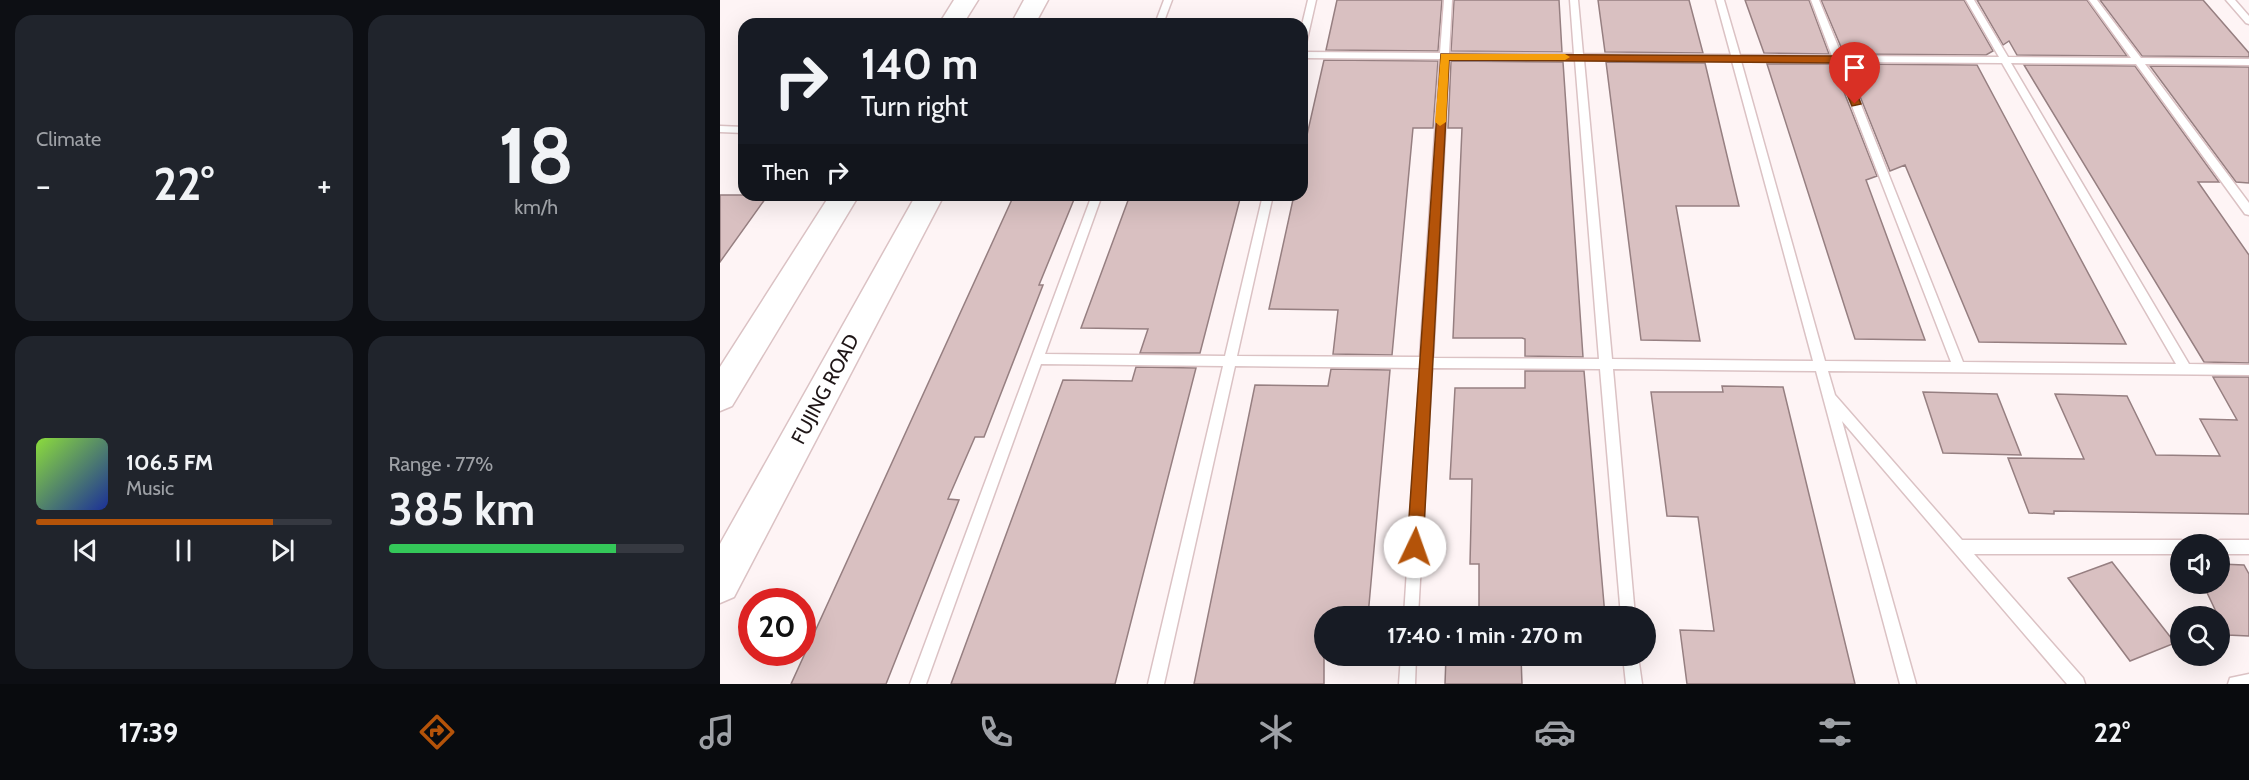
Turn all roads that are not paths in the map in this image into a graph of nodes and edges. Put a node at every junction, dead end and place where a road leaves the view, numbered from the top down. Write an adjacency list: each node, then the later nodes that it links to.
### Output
1 (966, 0): 12 (main road)
2 (1036, 0): 13 (main road)
3 (1168, 0): 14 (lane)
4 (1312, 0): 15 (lane)
5 (1448, 0): 18 (lane)
6 (1574, 0): 19 (lane)
7 (1720, 0): 20 (lane)
8 (1815, 0): 21 (lane)
9 (1970, 0): 22 (lane)
10 (2094, 0): 23 (lane)
11 (2230, 0): 16 (lane)
12 (955, 18)
13 (1026, 18)
14 (1161, 18)
15 (1308, 18)
16 (2249, 21)
17 (1308, 55): 18 (lane)
18 (1444, 56): 19 (lane); 34 (lane)
19 (1579, 57): 20 (lane); 35 (lane)
20 (1736, 59): 21 (lane); 36 (lane)
21 (1838, 59): 22 (lane); 37 (lane)
22 (2005, 60): 23 (lane); 38 (lane)
23 (2139, 62): 24 (lane); 31 (lane)
24 (2249, 62)
25 (720, 129): 26 (lane)
26 (738, 130)
27 (841, 201): 41 (main road)
28 (927, 201): 46 (main road, FUJING ROAD)
29 (1095, 201): 32 (lane)
30 (1267, 201): 33 (lane)
31 (2249, 211)
32 (1037, 359): 33 (lane); 52 (lane)
33 (1230, 361): 34 (lane); 53 (lane)
34 (1426, 363): 35 (lane); 47 (lane)
35 (1606, 364): 36 (lane); 48 (lane)
36 (1820, 366): 37 (lane); 40 (lane)
37 (1959, 368): 38 (lane)
38 (2186, 370): 39 (lane)
39 (2249, 370)
40 (1829, 395): 42 (lane); 56 (lane)
41 (720, 396)
42 (1959, 547): 43 (lane); 57 (lane)
43 (2170, 547)
44 (2230, 547): 45 (lane)
45 (2249, 547)
46 (720, 583)
47 (1412, 606)
48 (1627, 606)
49 (1408, 666): 54 (lane)
50 (1632, 666): 55 (lane)
51 (2249, 682): 58 (lane)
52 (918, 684)
53 (1156, 684)
54 (1407, 684)
55 (1634, 684)
56 (1908, 684)
57 (2077, 684)
58 (2236, 684)

